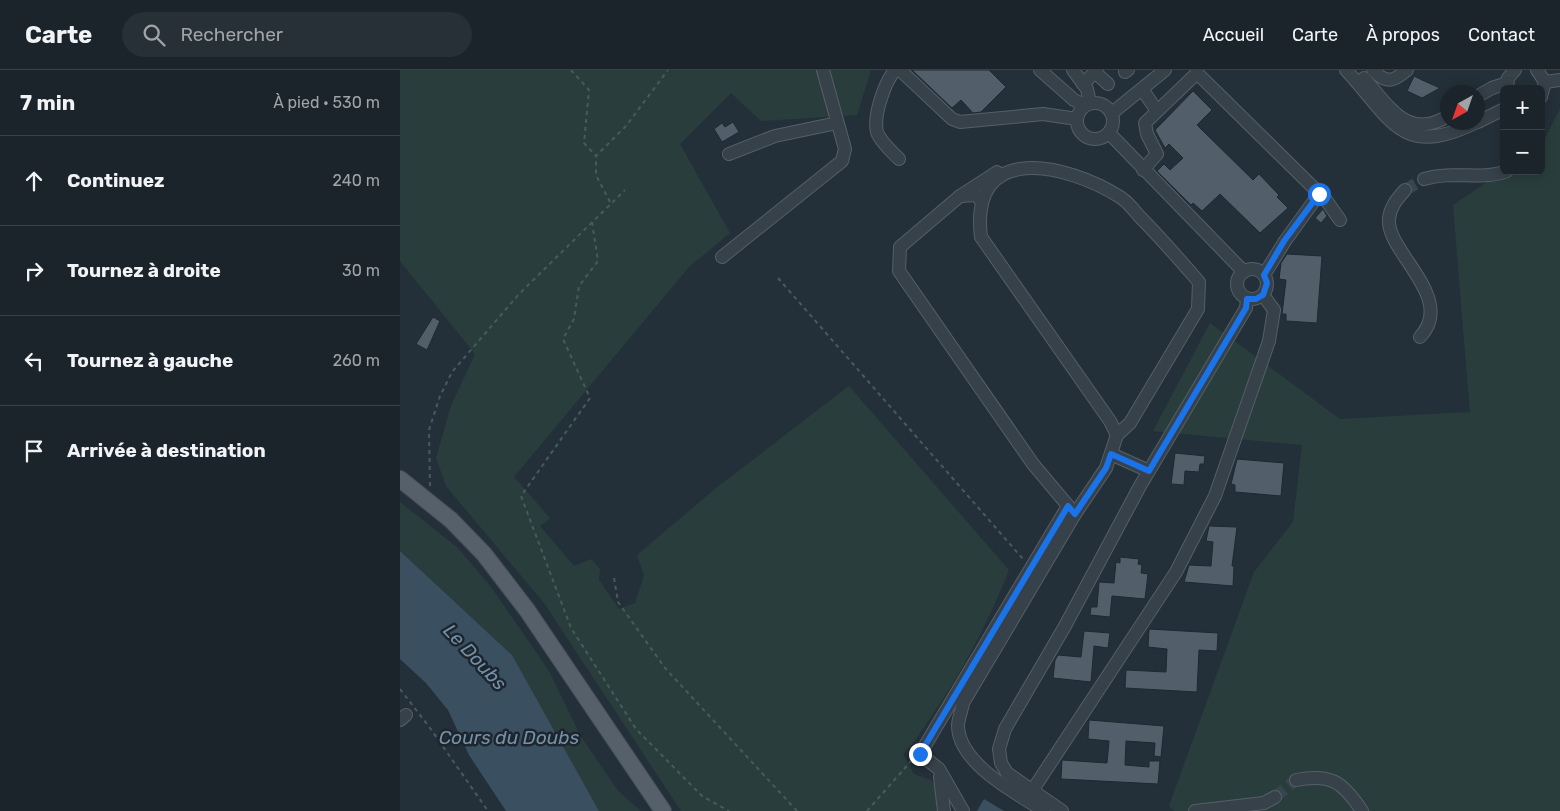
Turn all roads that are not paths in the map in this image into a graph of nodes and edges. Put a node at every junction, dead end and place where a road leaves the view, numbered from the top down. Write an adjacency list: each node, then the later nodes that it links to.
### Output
1 (823, 70): 27 (street)
2 (895, 70): 31 (street)
3 (900, 70): 25 (street)
4 (1040, 70): 20 (street)
5 (1073, 70): 15 (street)
6 (1165, 70): 18 (street)
7 (1346, 70): 28 (street)
8 (1357, 70): 26 (street)
9 (1373, 70): 10 (street)
10 (1406, 70)
11 (1537, 70): 14 (street)
12 (1510, 77): 19 (street)
13 (1560, 80): 14 (street)
14 (1545, 82): 17 (street)
15 (1083, 84): 16 (street); 20 (street)
16 (1108, 84)
17 (1544, 85)
18 (1142, 89): 21 (street); 23 (street)
19 (1485, 92)
20 (1088, 104): 23 (street); 25 (street)
21 (1157, 111): 33 (street); 37 (street)
22 (1500, 111): 24 (street)
23 (1112, 113): 29 (street)
24 (1485, 118)
25 (1077, 119): 29 (street)
26 (1440, 120)
27 (837, 123): 30 (street); 41 (street)
28 (1456, 130)
29 (1109, 133): 33 (street)
30 (729, 154)
31 (898, 160)
32 (1015, 168): 38 (street); 39 (street); 47 (street)
33 (1143, 170): 42 (street)
34 (1500, 173): 35 (street)
35 (1424, 179)
36 (1405, 190): 46 (street)
37 (1319, 194): 40 (street); 43 (street)
38 (960, 196): 39 (street); 52 (street)
39 (982, 201): 47 (street)
40 (1340, 220)
41 (722, 257)
42 (1244, 272): 43 (street); 45 (street)
43 (1264, 275): 44 (street)
44 (1263, 295): 45 (street); 55 (street)
45 (1247, 299): 49 (street)
46 (1420, 337)
47 (1117, 435): 48 (street)
48 (1111, 454): 49 (street); 52 (street)
49 (1149, 471): 55 (street)
50 (400, 479): 58 (main road)
51 (400, 489): 57 (main road)
52 (1072, 510): 53 (street); 61 (street)
53 (939, 769): 59 (street); 60 (street)
54 (1296, 780): 64 (street)
55 (1032, 791): 62 (street)
56 (1275, 797): 63 (street)
57 (652, 811)
58 (662, 811)
59 (944, 811)
60 (963, 811)
61 (1044, 811)
62 (1062, 811)
63 (1195, 811)
64 (1362, 811)

